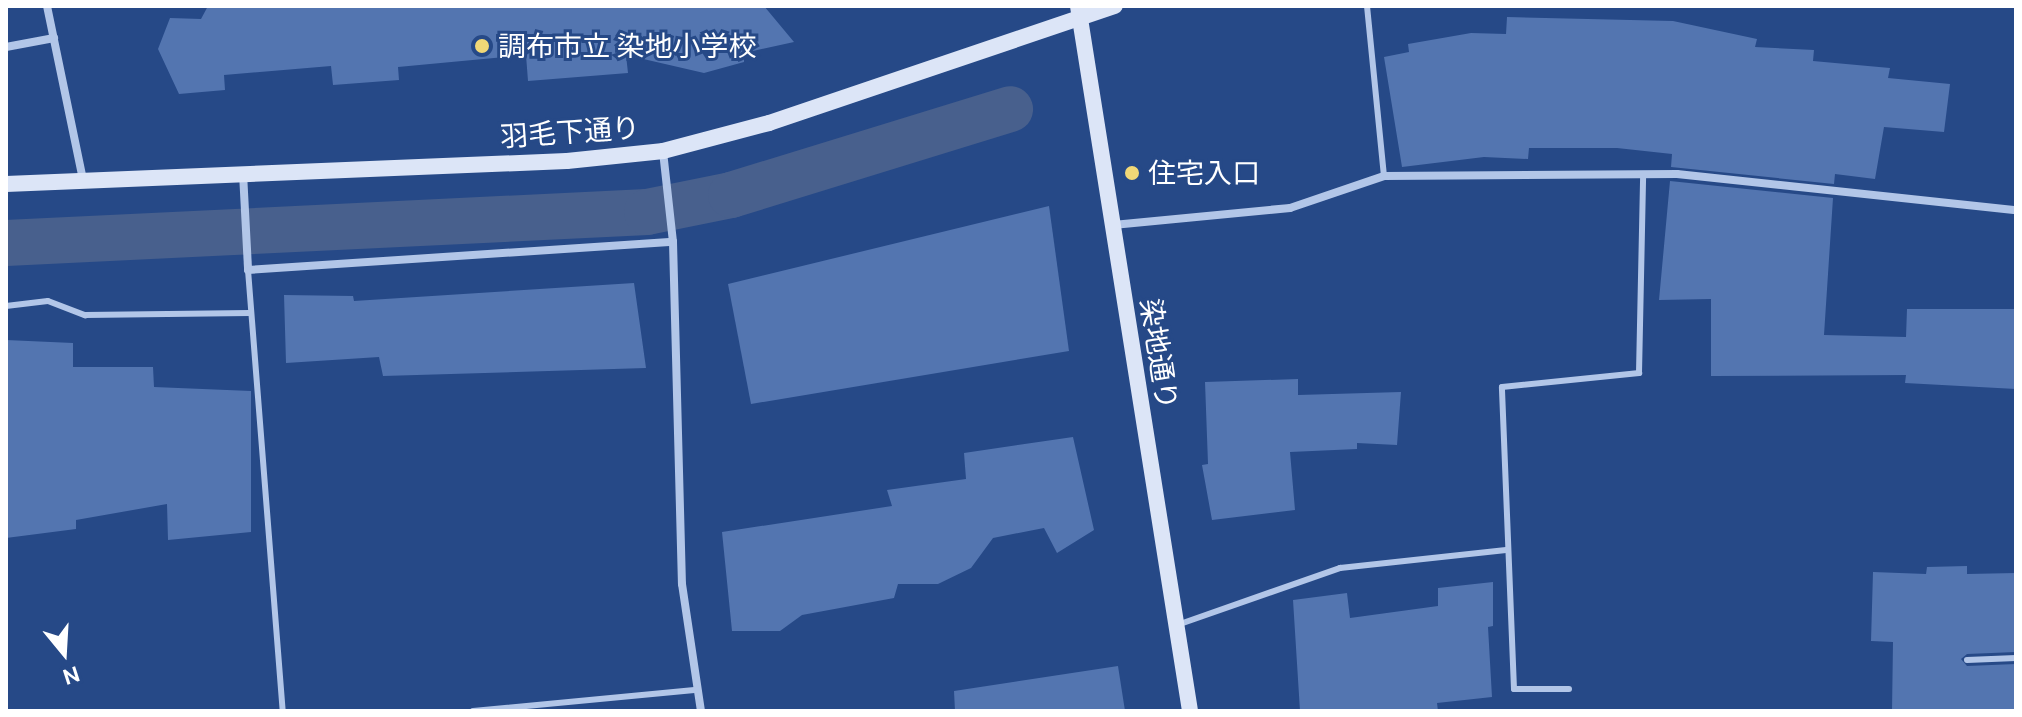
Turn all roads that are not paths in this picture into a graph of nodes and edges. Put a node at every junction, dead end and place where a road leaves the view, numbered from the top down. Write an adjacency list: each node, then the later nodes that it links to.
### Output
1 (47, 6): 5 (street)
2 (1115, 6): 4 (street, 羽毛下通り)
3 (1367, 6): 10 (lane)
4 (1079, 11): 7 (street, 羽毛下通り); 14 (street, 染地通り)
5 (54, 38): 6 (street); 11 (street)
6 (6, 47)
7 (663, 151): 8 (street, 羽毛下通り); 15 (street)
8 (243, 173): 11 (street, 羽毛下通り); 16 (street)
9 (1643, 174): 10 (street); 13 (street); 19 (lane)
10 (1384, 176): 14 (street)
11 (83, 180): 12 (street, 羽毛下通り)
12 (6, 184)
13 (2016, 210)
14 (1112, 225): 20 (street, 染地通り)
15 (673, 239): 16 (street); 24 (street)
16 (248, 270): 18 (lane)
17 (6, 306): 18 (lane)
18 (250, 313): 25 (lane)
19 (1506, 550): 20 (lane); 23 (lane)
20 (1177, 625): 28 (street, 染地通り)
21 (2016, 658): 22 (lane)
22 (1967, 660)
23 (1569, 689)
24 (697, 690): 26 (lane); 27 (street)
25 (283, 711)
26 (473, 711)
27 (701, 711)
28 (1190, 711)

